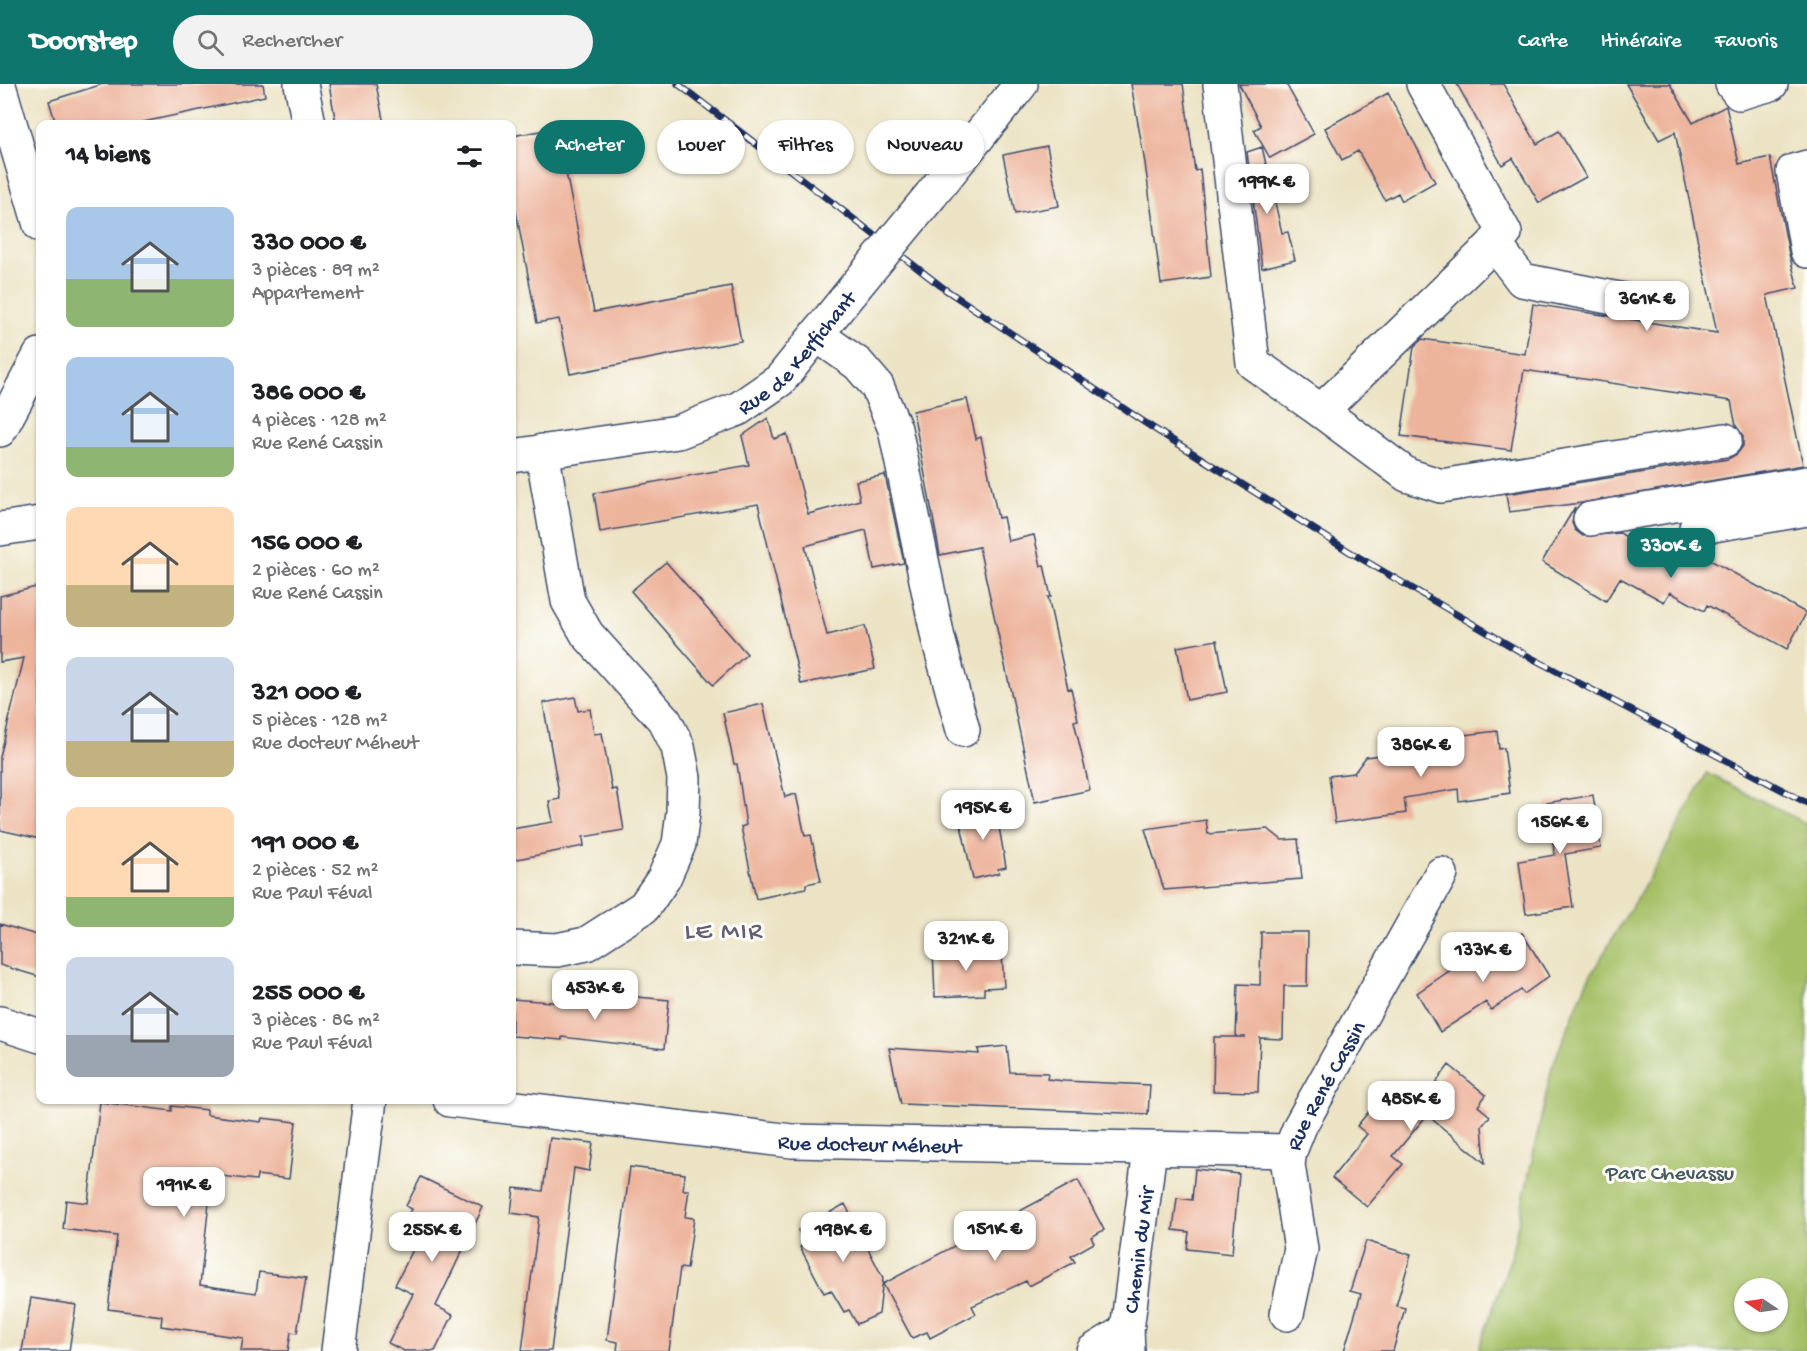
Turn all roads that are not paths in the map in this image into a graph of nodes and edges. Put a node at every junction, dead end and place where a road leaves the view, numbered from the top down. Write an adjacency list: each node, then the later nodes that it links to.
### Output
1 (301, 84): 8 (street)
2 (1021, 84): 14 (street, Rue de Kerfichant, bridge)
3 (1220, 84): 16 (street)
4 (1423, 84): 11 (street)
5 (1732, 84): 6 (street)
6 (1771, 84)
7 (0, 90): 10 (street)
8 (308, 120)
9 (1807, 167): 12 (street)
10 (36, 212)
11 (1500, 238): 13 (street); 16 (street)
12 (1807, 251)
13 (1624, 300)
14 (817, 335): 19 (street, Rue de Kerfichant); 26 (street)
15 (36, 362): 17 (street)
16 (1322, 411): 18 (street)
17 (0, 430)
18 (1725, 440)
19 (527, 453): 28 (street)
20 (1807, 483): 22 (street)
21 (1807, 508): 24 (street)
22 (1590, 519)
23 (36, 524): 25 (street)
24 (1696, 528)
25 (0, 529)
26 (963, 730)
27 (1441, 874): 34 (street, Rue René Cassin)
28 (516, 948)
29 (0, 1023): 30 (street)
30 (36, 1034)
31 (369, 1104): 37 (street)
32 (483, 1104): 33 (street, Rue docteur Méheut)
33 (1150, 1149): 34 (street, Rue docteur Méheut); 36 (street, Chemin du Mir)
34 (1290, 1151): 35 (street, Rue René Cassin)
35 (1287, 1314)
36 (1128, 1340): 38 (street)
37 (338, 1351)
38 (1093, 1351)

